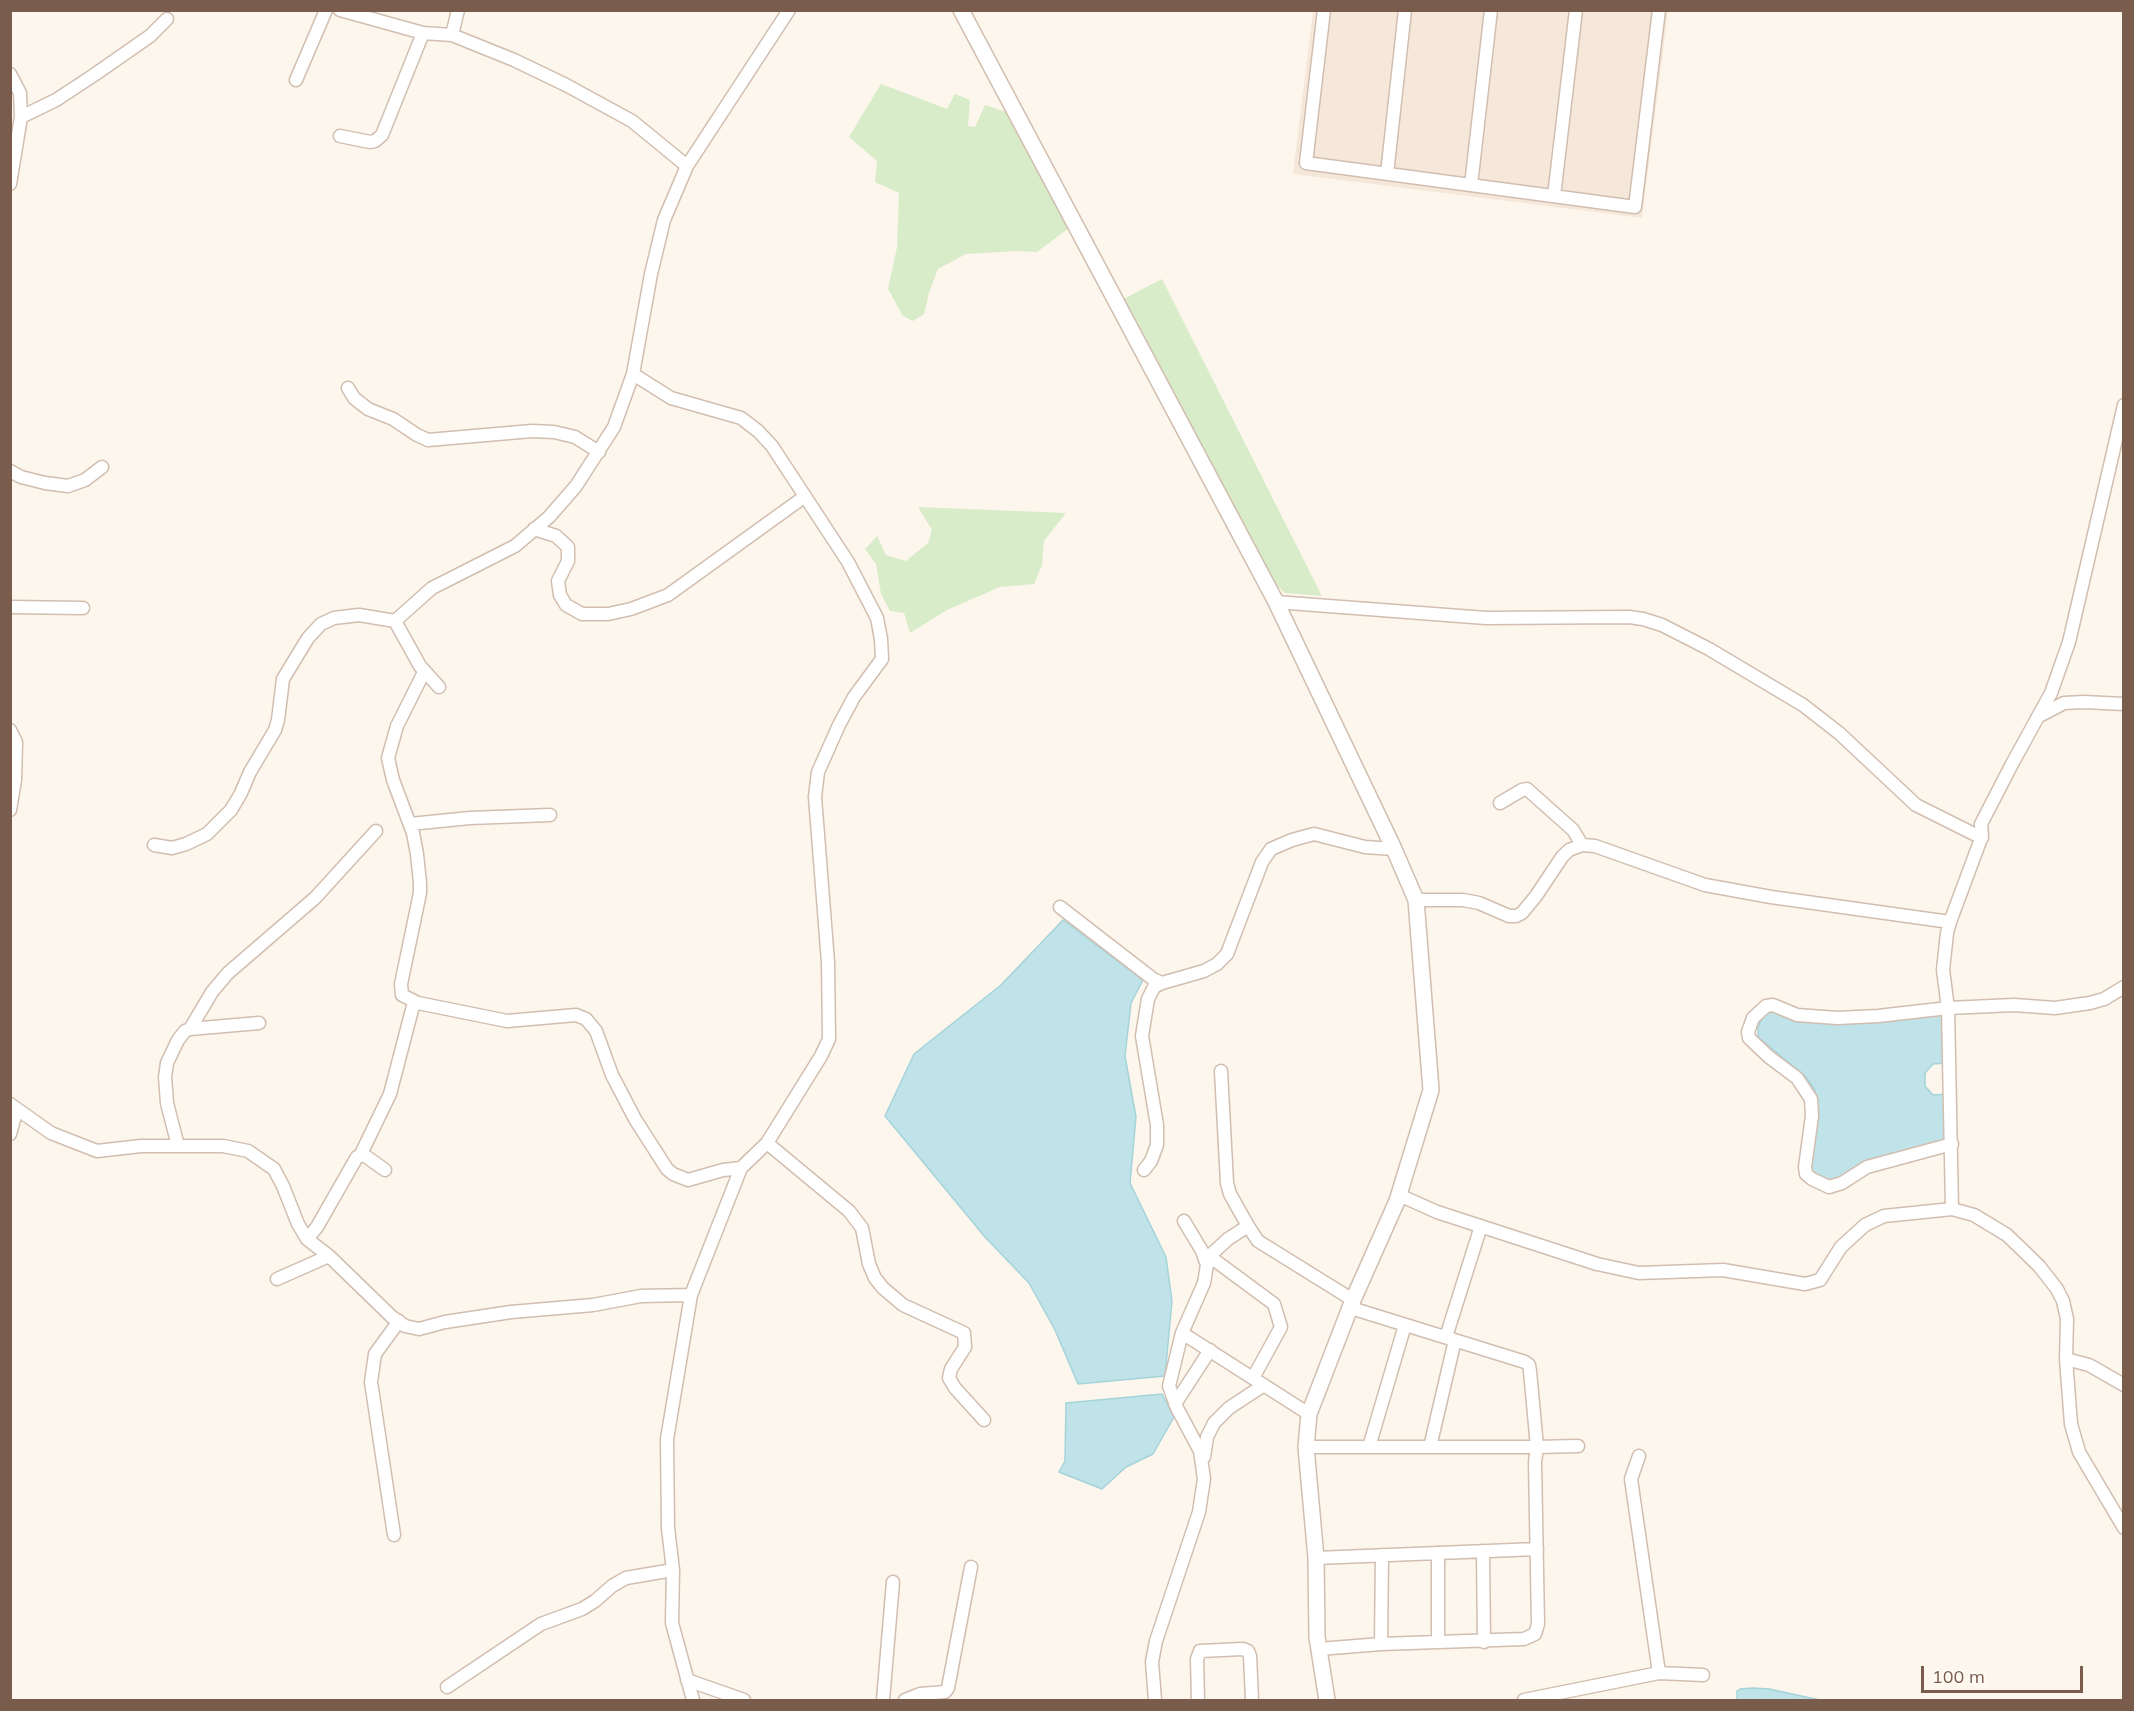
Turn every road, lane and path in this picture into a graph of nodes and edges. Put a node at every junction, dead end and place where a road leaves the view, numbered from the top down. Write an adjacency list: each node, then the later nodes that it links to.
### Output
1 (326, 10): 15 (street)
2 (340, 10): 12 (street)
3 (458, 10): 13 (street)
4 (789, 10): 18 (street)
5 (961, 10): 31 (street)
6 (1324, 10): 19 (street)
7 (1405, 10): 19 (street)
8 (1491, 10): 21 (street)
9 (1576, 10): 22 (street)
10 (1659, 10): 22 (street)
11 (167, 19): 16 (street)
12 (423, 33): 13 (street); 17 (street)
13 (452, 35): 18 (street)
14 (10, 74): 16 (street)
15 (296, 80)
16 (21, 117): 20 (street)
17 (340, 136)
18 (687, 166): 23 (street)
19 (1387, 174): 21 (street)
20 (10, 184)
21 (1471, 185): 22 (street)
22 (1554, 196)
23 (633, 374): 26 (street); 29 (street)
24 (348, 388): 26 (street)
25 (2124, 405): 38 (street)
26 (599, 452): 30 (street)
27 (102, 467): 28 (street)
28 (10, 471)
29 (804, 497): 30 (street); 61 (street)
30 (534, 529): 34 (street)
31 (1276, 602): 45 (street); 48 (street)
32 (10, 608): 33 (street)
33 (83, 608)
34 (395, 621): 35 (street); 46 (street)
35 (424, 672): 36 (street); 43 (street)
36 (439, 687)
37 (2124, 704): 38 (street)
38 (2038, 718): 45 (street)
39 (10, 730): 41 (street)
40 (1500, 803): 47 (street)
41 (10, 810)
42 (550, 815): 43 (street)
43 (410, 824): 54 (street)
44 (376, 831): 57 (street)
45 (1982, 838): 51 (street)
46 (154, 845)
47 (1581, 845): 49 (street); 51 (street)
48 (1394, 849): 49 (street); 52 (street)
49 (1416, 900): 68 (street)
50 (1060, 907): 52 (street)
51 (1950, 922): 55 (street)
52 (1162, 983): 67 (street)
53 (2124, 987): 55 (street)
54 (414, 1002): 64 (street); 65 (street)
55 (1948, 1008): 62 (street); 62 (street)
56 (259, 1023): 57 (street)
57 (190, 1029): 63 (street)
58 (1221, 1071): 71 (street)
59 (14, 1106): 60 (street); 63 (street)
60 (10, 1134)
61 (767, 1143): 65 (street); 89 (street)
62 (1952, 1144): 69 (street)
63 (178, 1146): 73 (street)
64 (360, 1156): 66 (street); 73 (street)
65 (741, 1168): 77 (street)
66 (385, 1170)
67 (1144, 1170)
68 (1399, 1195): 72 (street); 78 (street)
69 (1952, 1209): 72 (street); 84 (street)
70 (1184, 1221): 75 (street)
71 (1248, 1226): 75 (street); 78 (street)
72 (1481, 1226): 82 (street)
73 (307, 1239): 74 (street)
74 (328, 1256): 76 (street); 79 (street)
75 (1207, 1258): 81 (street); 85 (street)
76 (277, 1279)
77 (691, 1295): 79 (street); 105 (street)
78 (1352, 1304): 80 (street); 88 (street)
79 (399, 1321): 98 (street)
80 (1405, 1324): 82 (street); 92 (street)
81 (1182, 1333): 83 (street); 87 (street)
82 (1450, 1339): 93 (street); 94 (street)
83 (1210, 1350): 85 (street); 87 (street)
84 (2066, 1359): 86 (street); 97 (street)
85 (1259, 1382): 88 (street); 96 (street)
86 (2124, 1385)
87 (1175, 1404): 96 (street)
88 (1309, 1414): 91 (street)
89 (984, 1420)
90 (1578, 1446): 94 (street)
91 (1306, 1447): 92 (street); 103 (street)
92 (1369, 1447): 93 (street)
93 (1430, 1447): 94 (street)
94 (1537, 1447): 99 (street)
95 (1639, 1456): 111 (street)
96 (1203, 1462): 119 (street)
97 (2124, 1528)
98 (394, 1536)
99 (1537, 1549): 100 (street); 107 (street)
100 (1483, 1551): 101 (street); 107 (street)
101 (1438, 1553): 102 (street); 108 (street)
102 (1383, 1556): 103 (street); 109 (street)
103 (1316, 1558): 110 (street)
104 (971, 1567): 118 (street)
105 (673, 1570): 113 (street); 114 (street)
106 (893, 1582): 117 (street)
107 (1484, 1641): 108 (street)
108 (1438, 1642): 109 (street)
109 (1381, 1644): 110 (street)
110 (1319, 1649): 122 (street)
111 (1659, 1673): 112 (street); 123 (street)
112 (1703, 1675)
113 (687, 1680): 115 (street); 116 (street)
114 (447, 1687)
115 (693, 1701)
116 (744, 1701)
117 (883, 1701)
118 (905, 1701)
119 (1155, 1701)
120 (1198, 1701): 121 (street)
121 (1252, 1701)
122 (1328, 1701)
123 (1524, 1701)

